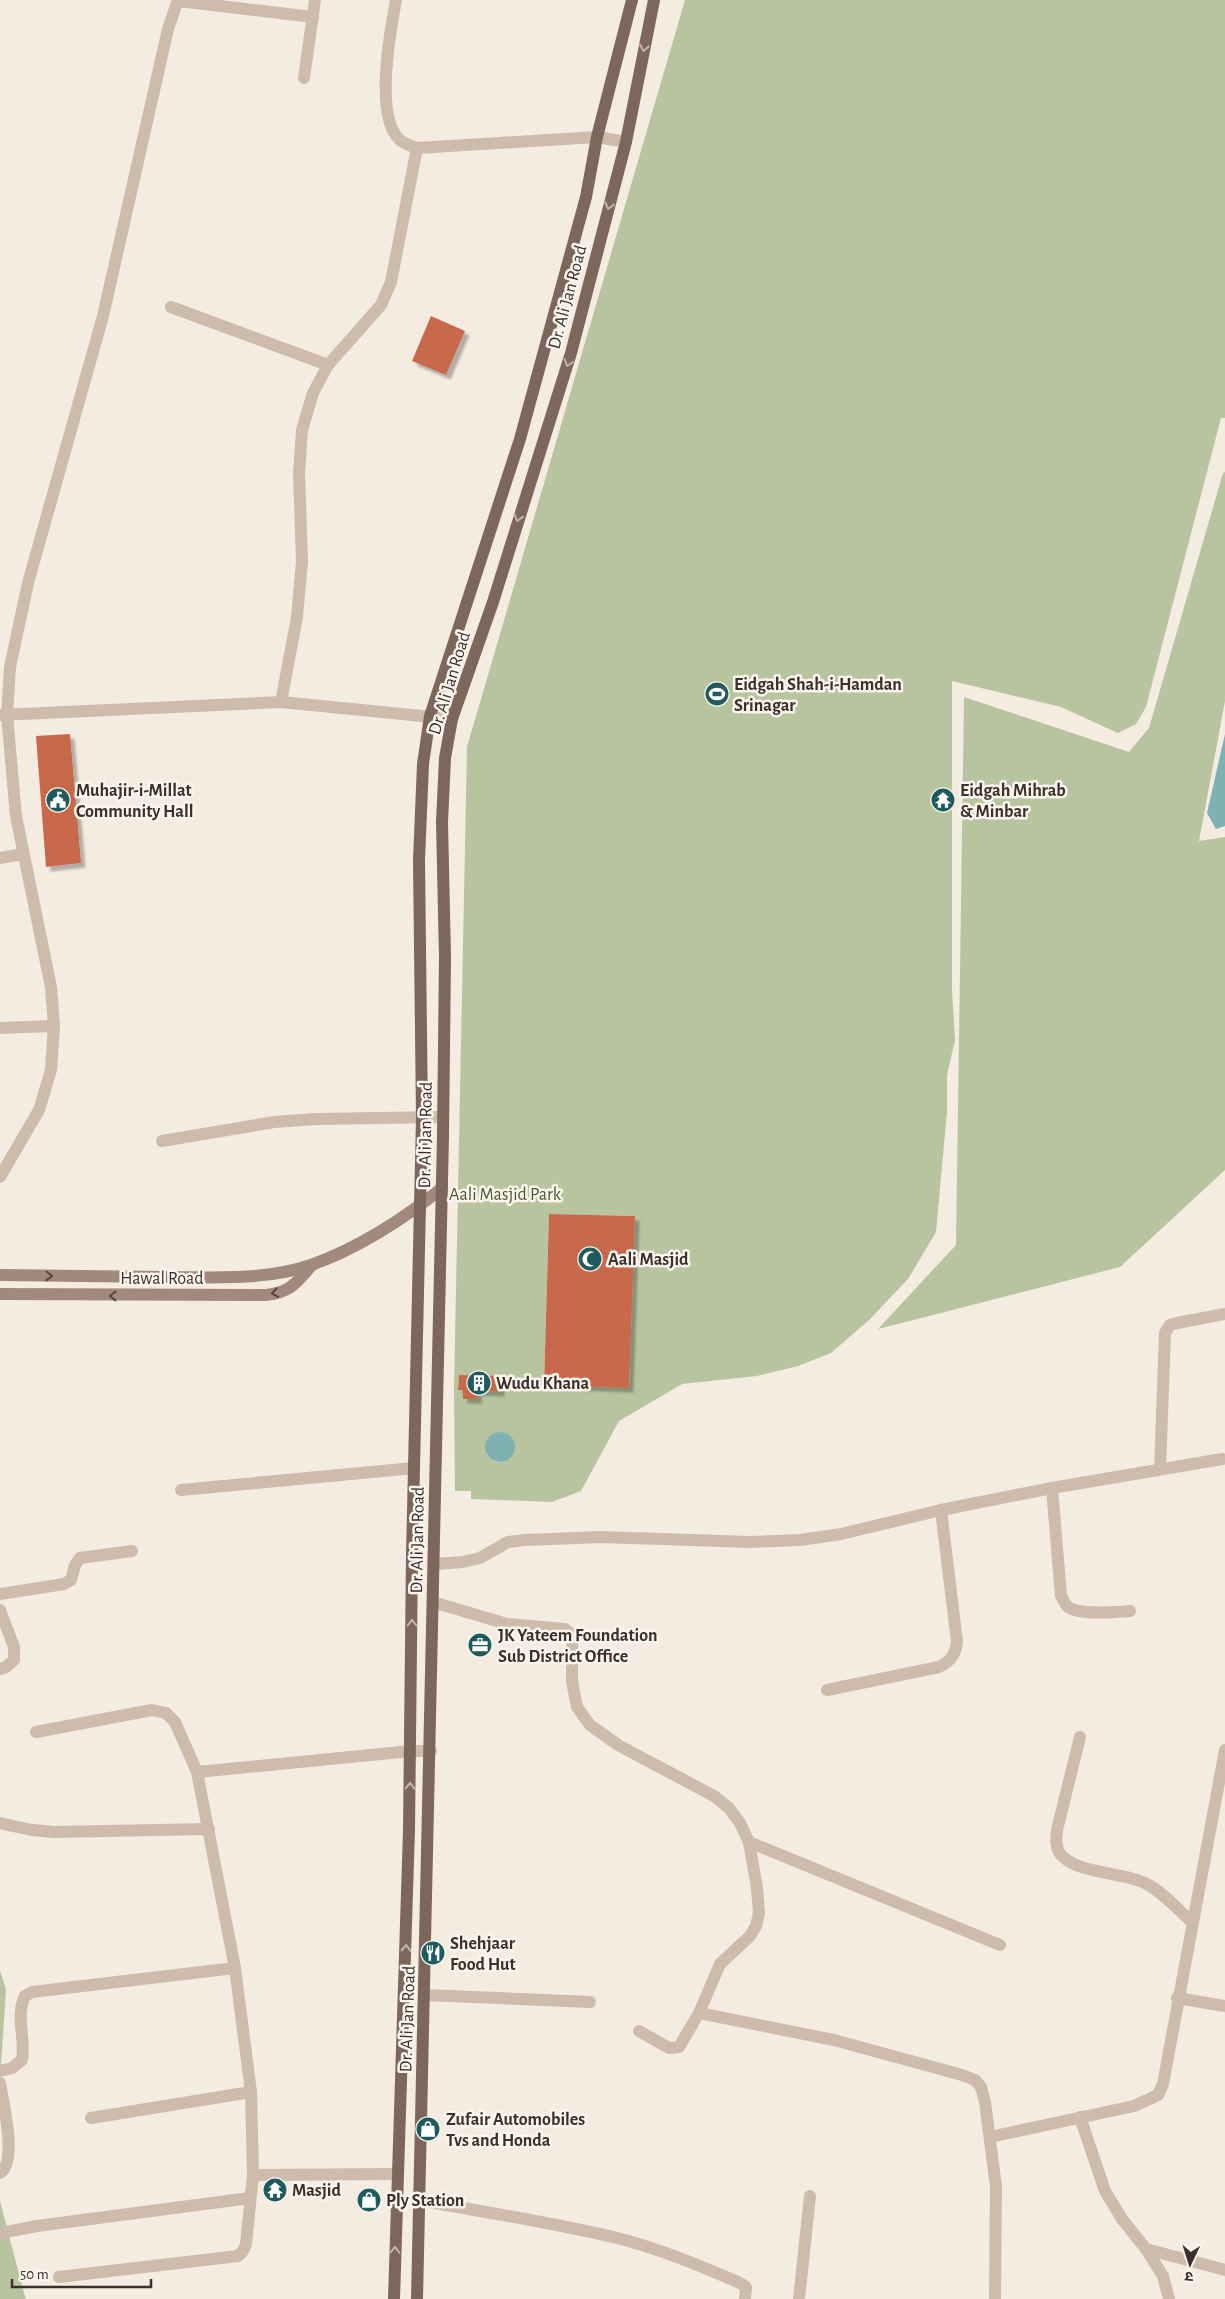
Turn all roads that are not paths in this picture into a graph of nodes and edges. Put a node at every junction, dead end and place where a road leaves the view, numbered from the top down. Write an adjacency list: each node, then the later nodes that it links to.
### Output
1 (178, 0): 6 (street); 14 (street)
2 (315, 0): 6 (street)
3 (396, 0): 10 (street)
4 (632, 0): 8 (main road, Dr. Ali Jan Road)
5 (654, 0): 9 (main road, Dr. Ali Jan Road, one-way to 9)
6 (313, 18): 7 (street)
7 (304, 78)
8 (597, 137): 9 (street); 10 (street); 15 (main road, Dr. Ali Jan Road)
9 (626, 142): 16 (main road, Dr. Ali Jan Road, one-way to 16)
10 (418, 148): 12 (street)
11 (170, 307): 12 (street)
12 (328, 365): 13 (street)
13 (281, 702): 14 (street); 15 (street)
14 (4, 715): 17 (street)
15 (430, 716): 16 (street); 22 (main road, Dr. Ali Jan Road)
16 (452, 718): 21 (main road, Dr. Ali Jan Road)
17 (22, 854): 18 (street); 19 (street)
18 (0, 858)
19 (54, 1026): 20 (street); 24 (street)
20 (0, 1028)
21 (443, 1117): 22 (street); 25 (main road, Dr. Ali Jan Road)
22 (422, 1118): 23 (street); 26 (main road, Dr. Ali Jan Road)
23 (162, 1141)
24 (0, 1177)
25 (442, 1188): 26 (main road, Hawal Road); 31 (main road, Dr. Ali Jan Road)
26 (420, 1206): 27 (main road, Hawal Road); 32 (main road, Dr. Ali Jan Road)
27 (312, 1264): 28 (main road, Hawal Road, one-way to 27); 29 (main road, Hawal Road, one-way to 29)
28 (0, 1275)
29 (0, 1294)
30 (1225, 1314): 35 (street)
31 (438, 1353): 32 (main road); 40 (main road, Dr. Ali Jan Road)
32 (418, 1354): 34 (main road, Dr. Ali Jan Road)
33 (1222, 1459): 35 (street)
34 (414, 1468): 37 (street); 50 (main road, Dr. Ali Jan Road, one-way to 34)
35 (1160, 1469): 36 (street)
36 (1052, 1488): 38 (street); 44 (street)
37 (181, 1490)
38 (940, 1510): 40 (street); 46 (street)
39 (132, 1551): 41 (street)
40 (434, 1564): 42 (main road, Dr. Ali Jan Road)
41 (0, 1594)
42 (433, 1602): 51 (main road, Dr. Ali Jan Road); 55 (street)
43 (0, 1610): 45 (street)
44 (1130, 1611)
45 (0, 1669)
46 (827, 1690)
47 (36, 1732): 52 (street)
48 (1080, 1736): 56 (street)
49 (1225, 1750): 56 (street)
50 (411, 1751): 51 (street); 52 (street); 72 (main road, Dr. Ali Jan Road, one-way to 50)
51 (431, 1751): 59 (main road, Dr. Ali Jan Road)
52 (197, 1772): 54 (street)
53 (0, 1823): 54 (street)
54 (209, 1828): 58 (street)
55 (749, 1842): 57 (street); 63 (street)
56 (1192, 1922): 60 (street)
57 (1000, 1946)
58 (235, 1968): 65 (street); 67 (street)
59 (425, 1995): 61 (street); 76 (main road, Dr. Ali Jan Road)
60 (1177, 1998): 62 (street); 68 (street)
61 (590, 2002)
62 (1225, 2006)
63 (699, 2014): 64 (street); 70 (street)
64 (639, 2031)
65 (0, 2070)
66 (0, 2083): 71 (street)
67 (251, 2092): 69 (street); 73 (street)
68 (1080, 2117): 70 (street); 78 (street)
69 (91, 2118)
70 (990, 2137): 85 (street)
71 (0, 2174)
72 (398, 2174): 73 (street); 81 (main road, Dr. Ali Jan Road, one-way to 72)
73 (253, 2175): 75 (street)
74 (810, 2196): 84 (street)
75 (250, 2198): 77 (street); 80 (street)
76 (419, 2200): 82 (main road, Dr. Ali Jan Road); 83 (street)
77 (0, 2233)
78 (1146, 2249): 79 (street); 86 (street)
79 (1225, 2270)
80 (58, 2277)
81 (394, 2299)
82 (417, 2299)
83 (745, 2299)
84 (799, 2299)
85 (995, 2299)
86 (1170, 2299)

